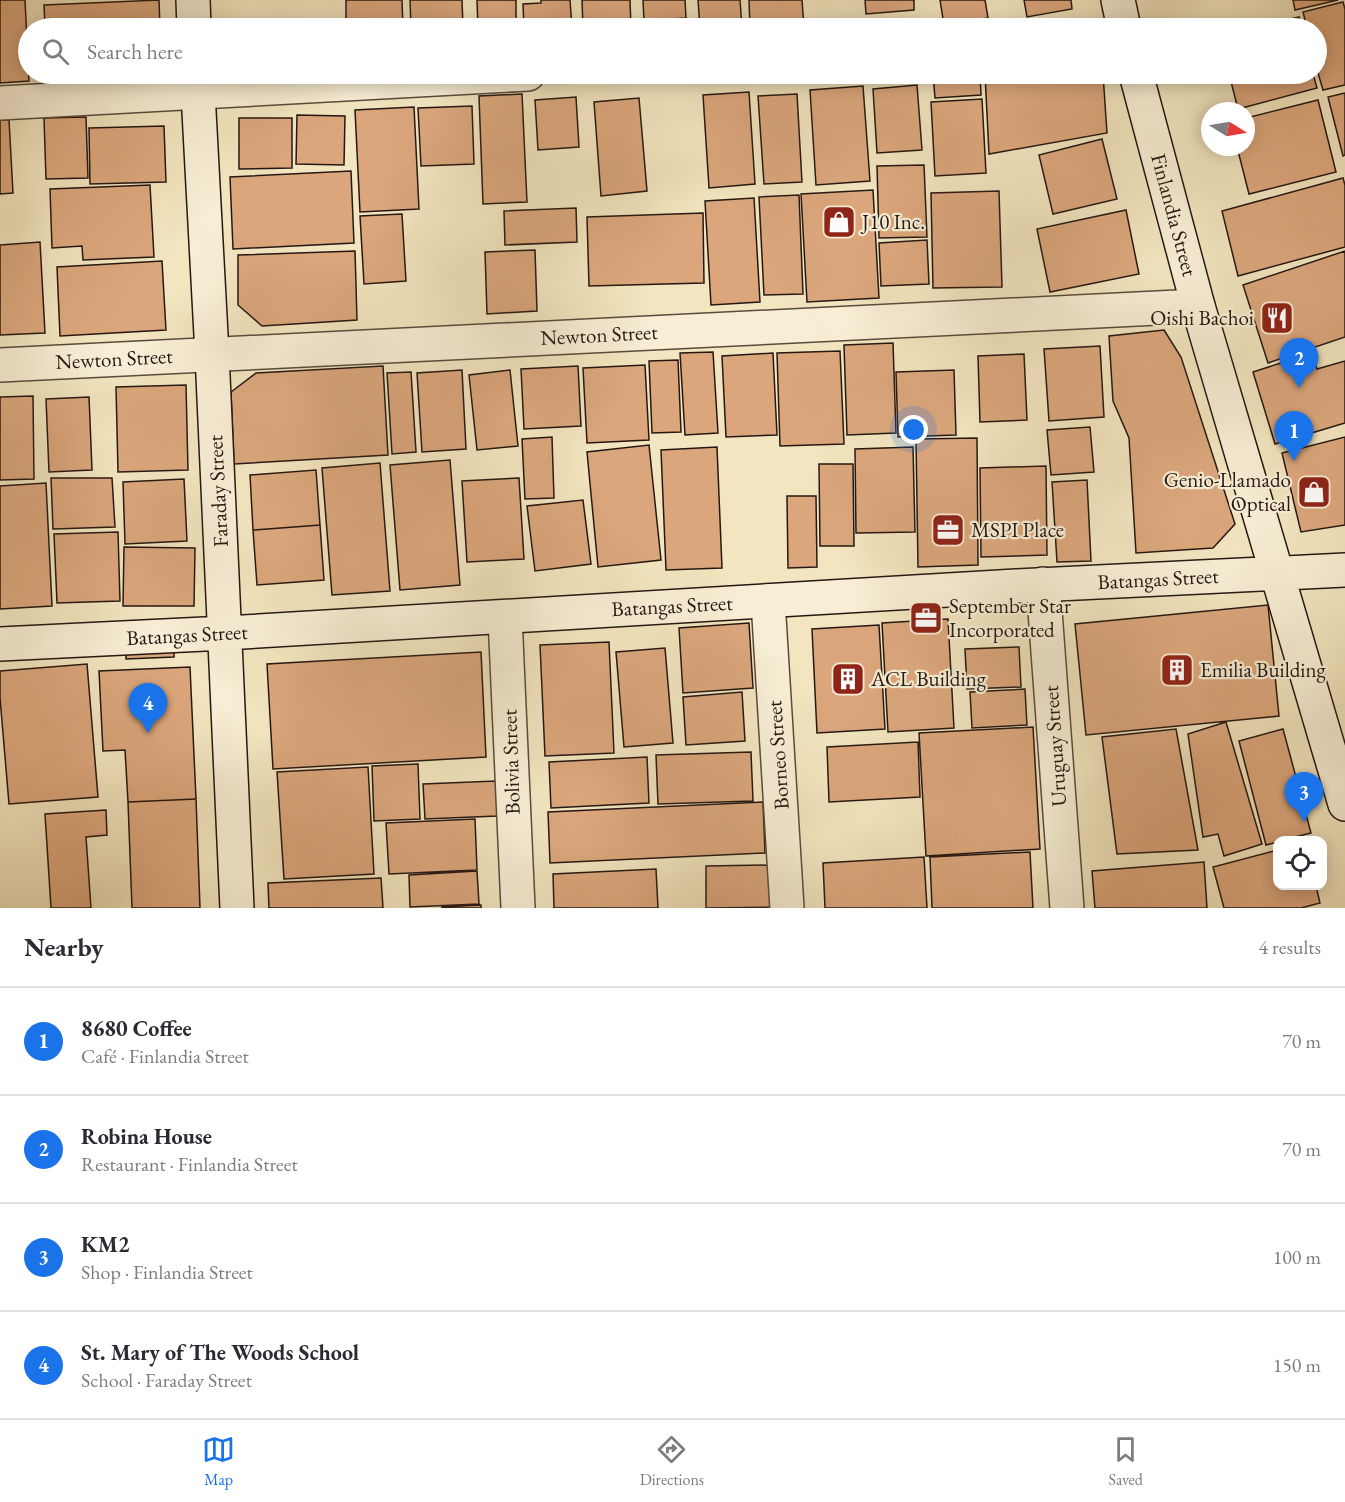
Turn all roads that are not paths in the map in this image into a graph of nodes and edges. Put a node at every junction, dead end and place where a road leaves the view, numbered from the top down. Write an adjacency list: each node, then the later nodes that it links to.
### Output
1 (193, 0): 3 (street)
2 (1118, 0): 4 (street)
3 (194, 18)
4 (1122, 18)
5 (187, 84): 8 (street)
6 (197, 84): 10 (street, Faraday Street)
7 (1139, 84): 9 (street, Finlandia Street)
8 (0, 103)
9 (1198, 306): 10 (street, Newton Street); 13 (street, Finlandia Street)
10 (212, 354): 11 (street, Newton Street); 17 (street, Faraday Street)
11 (0, 365)
12 (1345, 570): 13 (street, Batangas Street)
13 (1276, 573): 14 (street, Batangas Street); 19 (street, Finlandia Street)
14 (1043, 584): 15 (street, Batangas Street); 23 (street, Uruguay Street)
15 (768, 601): 16 (street, Batangas Street); 22 (street, Borneo Street)
16 (505, 616): 17 (street, Batangas Street); 21 (street, Bolivia Street)
17 (225, 633): 18 (street, Batangas Street); 20 (street, Faraday Street)
18 (0, 644)
19 (1345, 804)
20 (237, 908)
21 (518, 908)
22 (787, 908)
23 (1067, 908)

